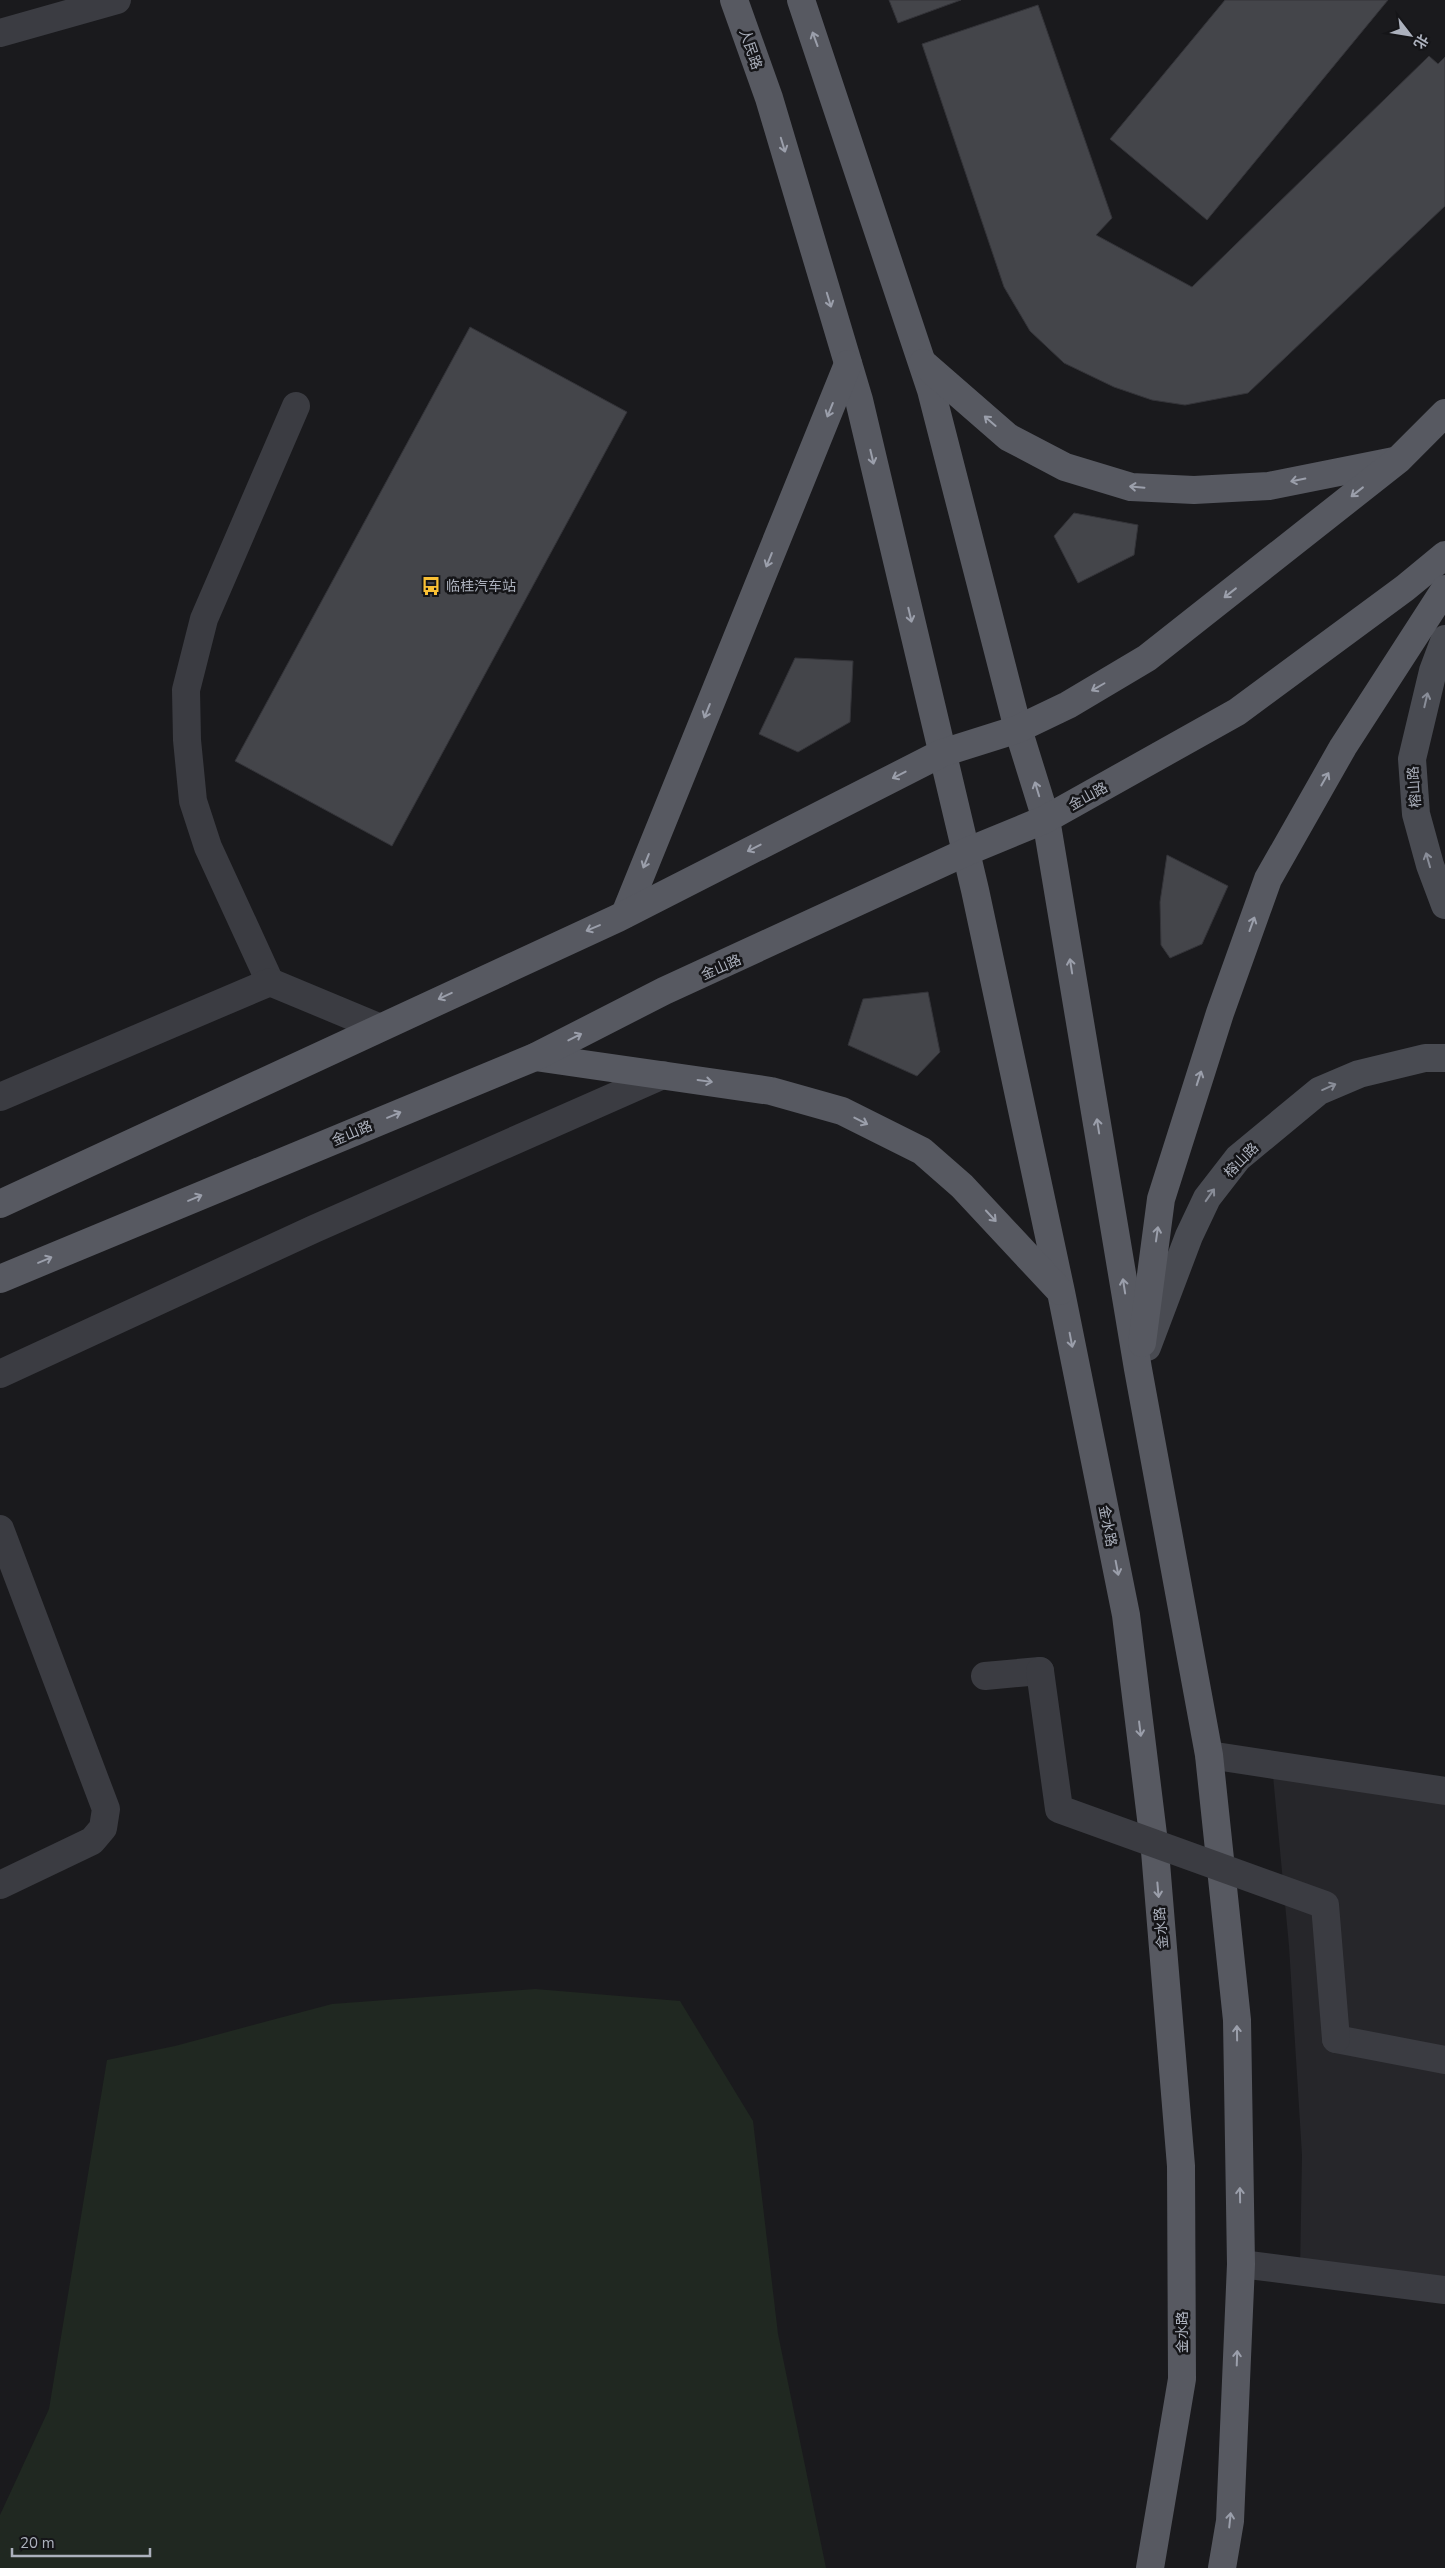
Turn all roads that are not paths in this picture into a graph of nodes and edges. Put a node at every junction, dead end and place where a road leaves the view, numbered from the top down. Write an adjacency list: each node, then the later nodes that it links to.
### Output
1 (117, 0): 4 (street)
2 (734, 0): 6 (main road, 人民路, one-way to 6)
3 (801, 0): 5 (main road, one-way to 3)
4 (0, 33)
5 (923, 363): 9 (main road, one-way to 5); 13 (main road)
6 (848, 364): 14 (main road, 人民路, one-way to 14); 18 (main road, one-way to 18)
7 (296, 406): 19 (street)
8 (1445, 413): 9 (main road)
9 (1398, 460): 13 (main road, one-way to 13)
10 (1445, 554): 15 (main road, 金山路)
11 (1445, 589): 28 (main road, one-way to 11)
12 (1445, 639): 17 (main road, 榕山路, one-way to 12)
13 (1018, 729): 14 (main road); 15 (main road, one-way to 13)
14 (942, 753): 16 (main road, 金水路); 18 (main road, one-way to 18)
15 (1046, 819): 16 (main road, 金山路); 28 (main road, one-way to 15)
16 (966, 852): 21 (main road, 金山路, one-way to 16); 27 (main road, 金水路)
17 (1445, 905)
18 (625, 914): 20 (main road, one-way to 20)
19 (270, 982): 20 (street); 24 (street)
20 (378, 1027): 25 (main road)
21 (535, 1057): 23 (main road); 26 (main road, 金山路, one-way to 21)
22 (1445, 1058): 28 (main road, 榕山路, one-way to 22)
23 (662, 1075): 27 (main road, one-way to 27); 29 (street)
24 (0, 1098)
25 (0, 1204)
26 (0, 1278)
27 (1061, 1292): 38 (main road, 金水路, one-way to 38)
28 (1138, 1369): 32 (main road)
29 (0, 1374)
30 (0, 1529): 34 (street)
31 (985, 1676): 35 (street, bridge)
32 (1209, 1755): 33 (street); 36 (main road, one-way to 32)
33 (1445, 1791)
34 (0, 1885)
35 (1445, 2060)
36 (1241, 2264): 37 (street); 39 (main road, one-way to 36)
37 (1445, 2290)
38 (1150, 2568)
39 (1222, 2568)

